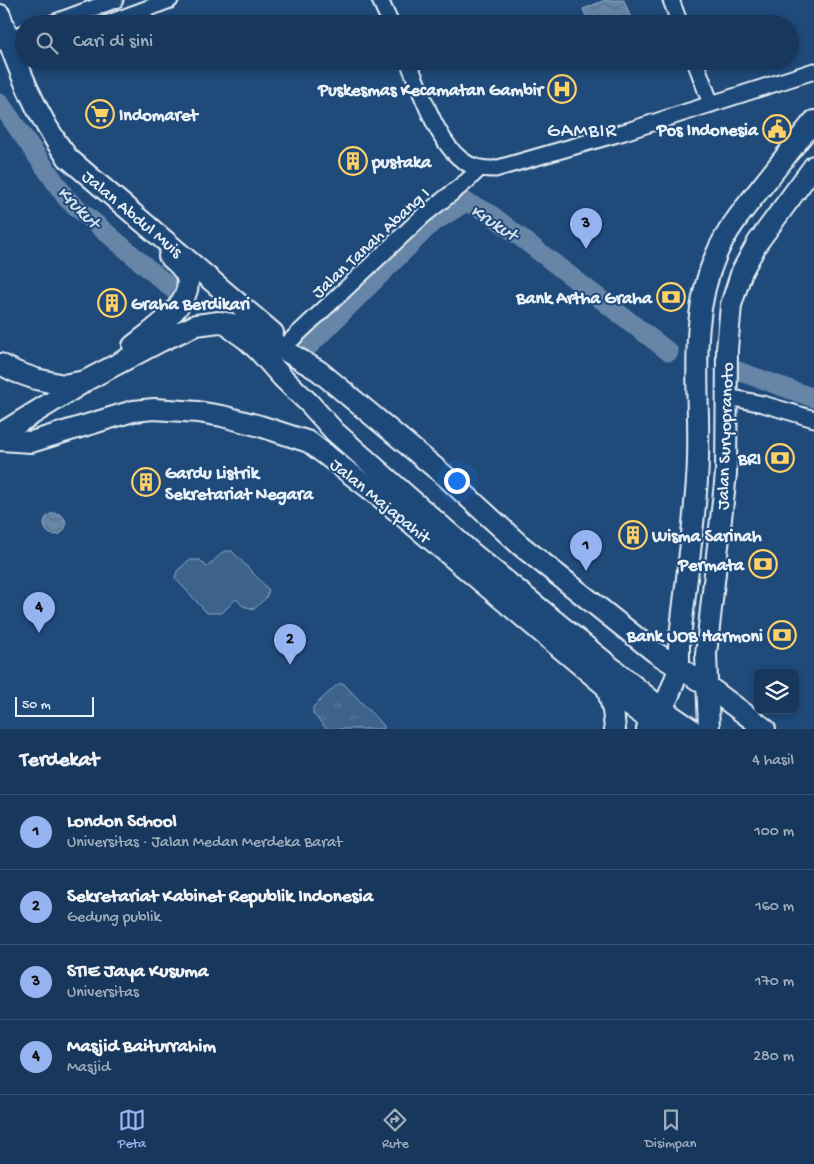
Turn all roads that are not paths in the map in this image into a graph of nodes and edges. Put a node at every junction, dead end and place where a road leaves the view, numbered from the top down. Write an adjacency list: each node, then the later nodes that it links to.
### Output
1 (115, 0): 6 (street)
2 (170, 0): 7 (street)
3 (380, 0): 8 (street)
4 (671, 0): 9 (street)
5 (0, 14): 10 (main road, Jalan Abdul Muis)
6 (74, 15)
7 (130, 15)
8 (387, 15)
9 (677, 15)
10 (11, 48): 11 (main road, Jalan Abdul Muis)
11 (15, 65)
12 (16, 70): 24 (main road, Jalan Abdul Muis)
13 (21, 70): 22 (main road, Jalan Abdul Muis)
14 (412, 70): 20 (street)
15 (698, 70): 17 (street)
16 (814, 71): 17 (street)
17 (711, 104): 20 (street)
18 (814, 121): 31 (main road, Jalan Suryopranoto)
19 (814, 166): 27 (main road, Jalan Suryopranoto)
20 (479, 168): 22 (street, Jalan Tanah Abang I)
21 (219, 322): 24 (main road); 25 (main road); 36 (main road)
22 (287, 344): 25 (main road, Jalan Abdul Muis)
23 (0, 364): 26 (main road)
24 (105, 370): 26 (main road)
25 (318, 371): 32 (main road)
26 (85, 381): 29 (main road)
27 (728, 391): 28 (street); 34 (main road, Jalan Suryopranoto)
28 (814, 419)
29 (0, 434)
30 (0, 440): 35 (main road, Jalan Majapahit)
31 (679, 646): 32 (main road); 33 (main road, Jalan Suryopranoto)
32 (656, 653): 33 (main road)
33 (679, 669): 34 (main road); 36 (main road)
34 (706, 685): 39 (main road, Jalan Suryopranoto); 40 (main road)
35 (606, 687): 36 (main road, Jalan Majapahit); 37 (main road)
36 (657, 722): 38 (main road)
37 (615, 729)
38 (691, 729)
39 (709, 729)
40 (765, 729)

